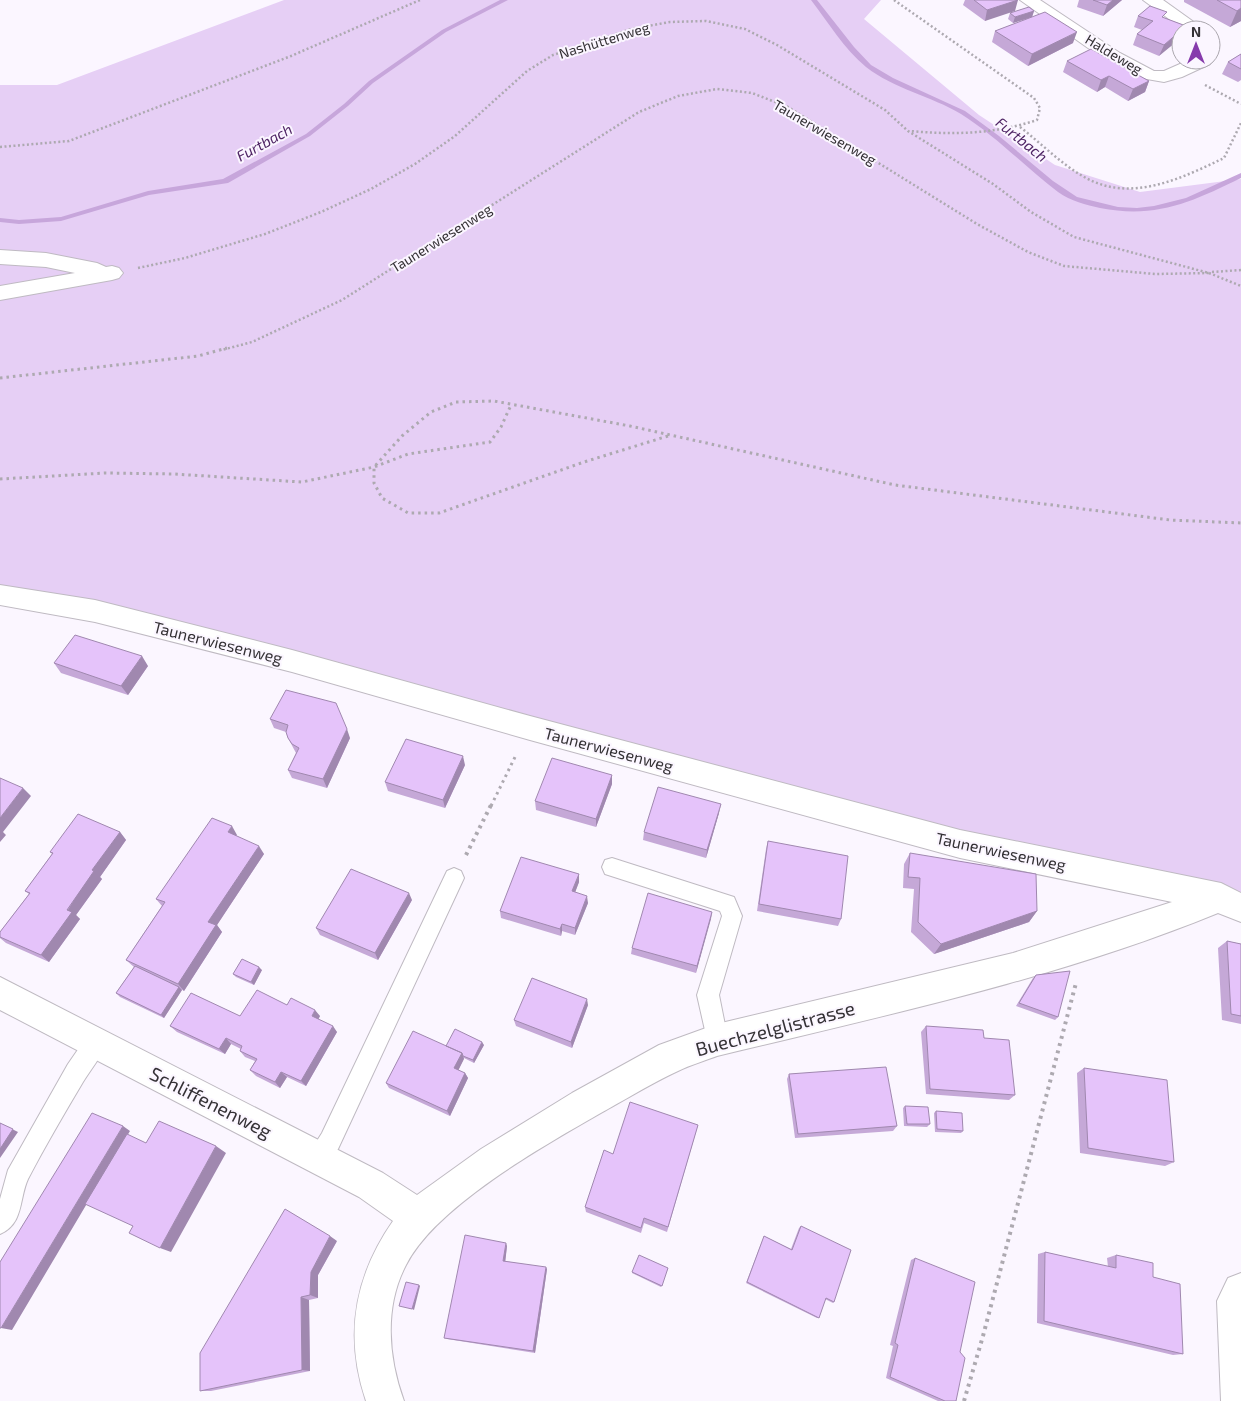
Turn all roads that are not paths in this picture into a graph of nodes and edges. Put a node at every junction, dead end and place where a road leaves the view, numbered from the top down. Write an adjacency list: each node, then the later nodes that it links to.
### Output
1 (1029, 0): 4 (street, Haldeweg)
2 (1152, 0): 3 (street)
3 (1181, 20)
4 (1183, 70)
5 (0, 258): 6 (street)
6 (0, 293)
7 (0, 595): 10 (street, Taunerwiesenweg)
8 (612, 867): 12 (lane)
9 (454, 878): 14 (lane)
10 (1234, 899): 12 (street, Buechzelglistrasse)
11 (0, 993): 13 (street, Schliffenenweg)
12 (717, 1040): 15 (street, Buechzelglistrasse)
13 (96, 1042): 14 (street, Schliffenenweg); 16 (lane)
14 (318, 1158): 15 (street, Schliffenenweg)
15 (418, 1217): 18 (street, Buechzelglistrasse)
16 (0, 1222)
17 (1241, 1292): 19 (street)
18 (385, 1401)
19 (1240, 1401)

